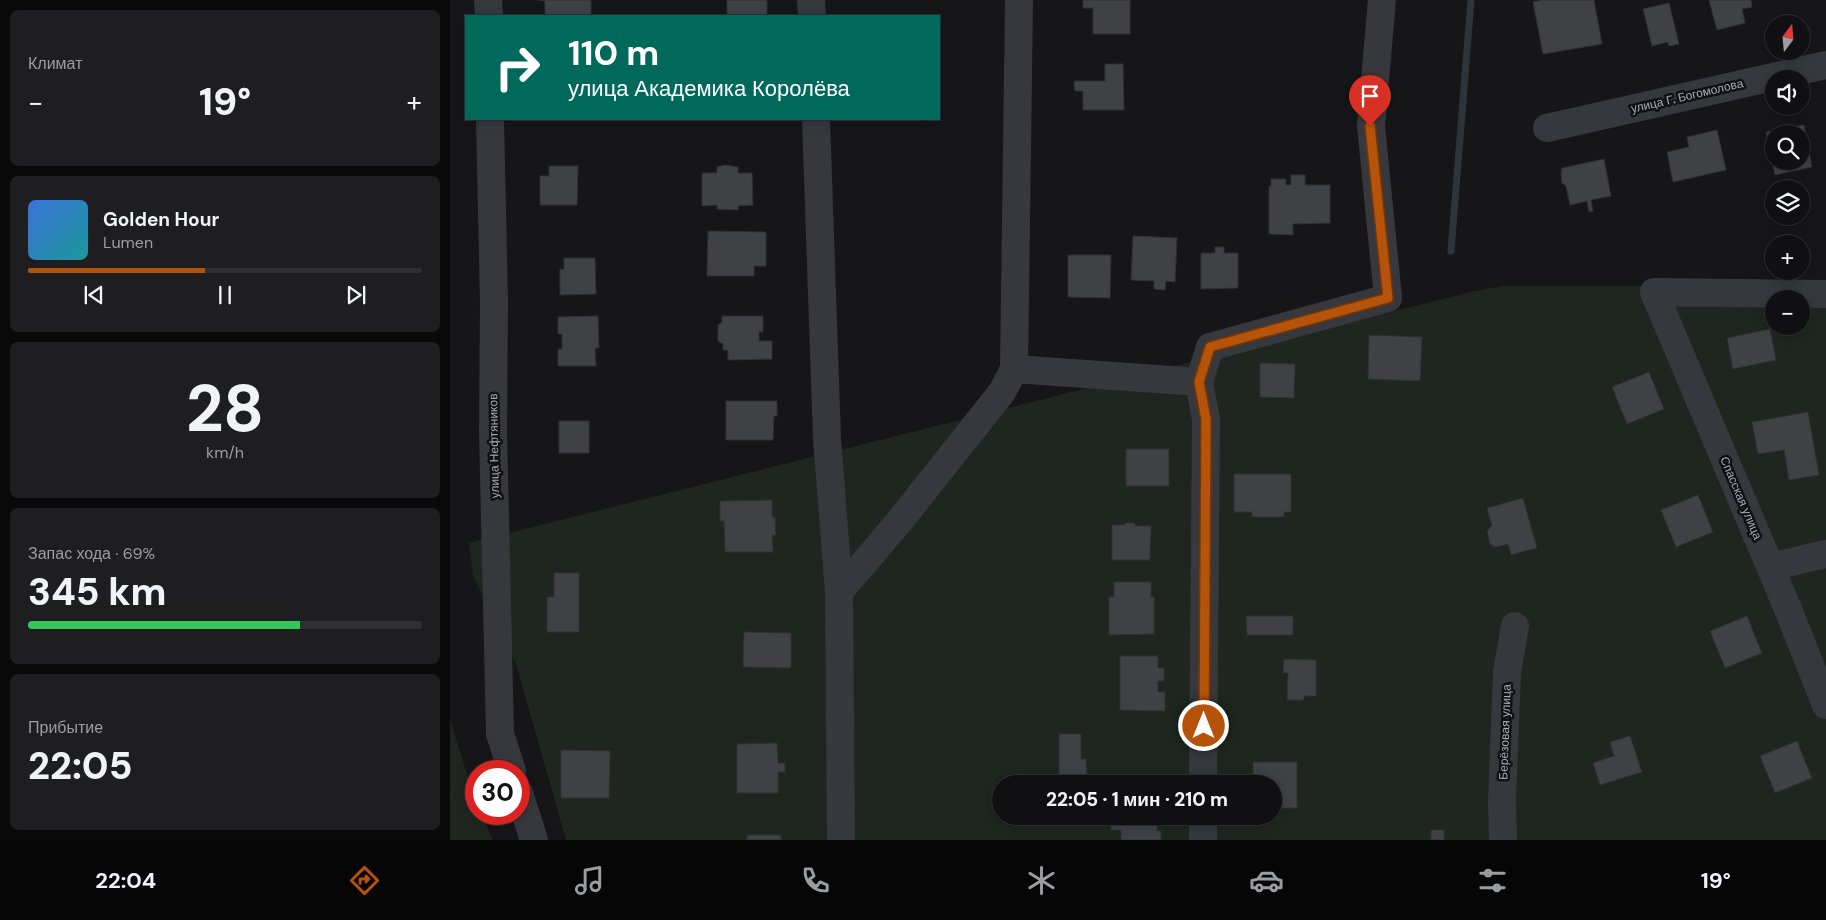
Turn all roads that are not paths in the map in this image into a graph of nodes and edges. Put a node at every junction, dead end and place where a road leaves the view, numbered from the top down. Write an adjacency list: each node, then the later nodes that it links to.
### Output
1 (488, 0): 5 (street)
2 (811, 0): 6 (street)
3 (1019, 0): 12 (street)
4 (1382, 0): 13 (street)
5 (489, 15)
6 (812, 15)
7 (1826, 65): 10 (street, улица Г. Богомолова)
8 (490, 120): 19 (street, улица Нефтяников)
9 (816, 120): 16 (street)
10 (1547, 128)
11 (1826, 294): 15 (street, Спасская улица)
12 (1014, 369): 13 (street); 16 (street)
13 (1199, 382): 20 (street)
14 (1826, 554): 15 (street)
15 (1770, 567): 18 (street, Спасская улица)
16 (839, 592): 24 (street)
17 (1515, 626): 26 (street, Берёзовая улица)
18 (1826, 704)
19 (508, 760)
20 (1204, 775)
21 (529, 825): 23 (street)
22 (1203, 825): 25 (street)
23 (534, 840)
24 (841, 840)
25 (1203, 840)
26 (1503, 840)

